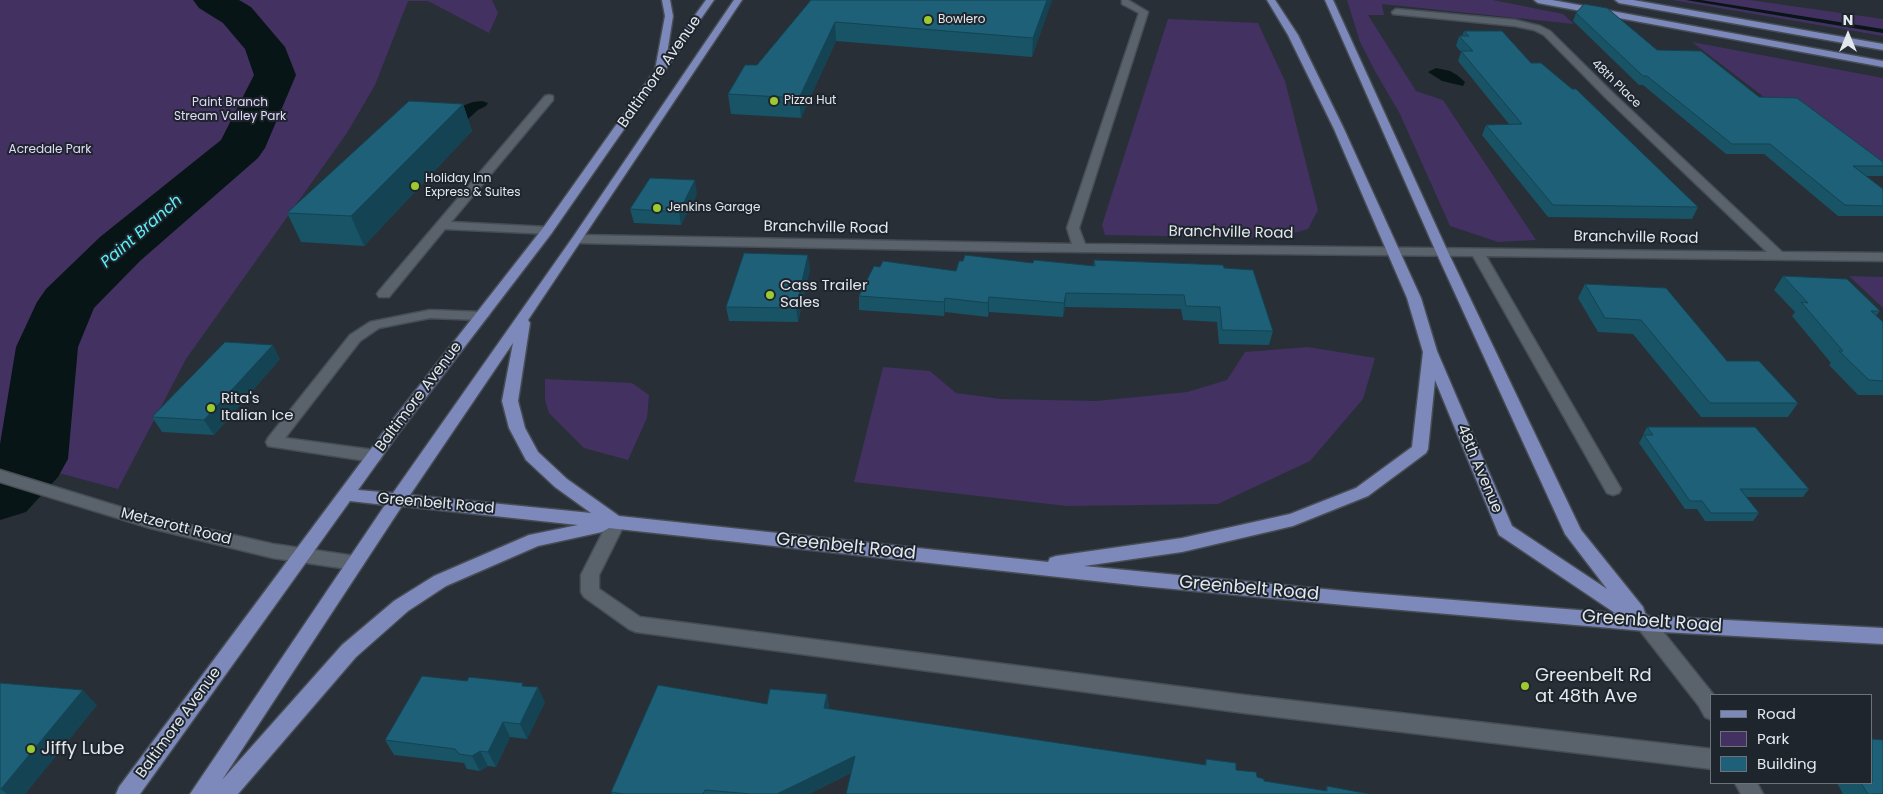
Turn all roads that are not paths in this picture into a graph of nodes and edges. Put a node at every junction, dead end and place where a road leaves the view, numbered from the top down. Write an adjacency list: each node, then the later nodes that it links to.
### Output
1 (666, 0): 14 (main road)
2 (710, 0): 14 (main road, Baltimore Avenue)
3 (738, 0): 18 (main road, Baltimore Avenue)
4 (1272, 0): 20 (main road, 48th Avenue)
5 (1329, 0): 21 (main road, 48th Avenue)
6 (1534, 0): 10 (main road)
7 (1538, 0): 10 (main road)
8 (1619, 0): 12 (main road)
9 (1125, 2): 19 (street)
10 (1568, 6): 13 (main road)
11 (1396, 12): 23 (street, 48th Place)
12 (1883, 47)
13 (1883, 64)
14 (660, 72): 17 (main road, Baltimore Avenue)
15 (549, 98): 16 (street)
16 (444, 225): 17 (street); 25 (street)
17 (547, 230): 26 (main road, Baltimore Avenue)
18 (578, 239): 19 (street, Branchville Road); 27 (main road, Baltimore Avenue)
19 (1080, 248): 20 (street, Branchville Road)
20 (1393, 252): 21 (street, Branchville Road); 28 (main road, 48th Avenue)
21 (1442, 252): 22 (street, Branchville Road); 38 (main road, 48th Avenue)
22 (1476, 252): 23 (street, Branchville Road); 31 (street)
23 (1779, 256): 24 (street, Branchville Road)
24 (1883, 257)
25 (384, 294)
26 (482, 316): 29 (main road, Baltimore Avenue); 29 (street)
27 (524, 318): 33 (main road, Baltimore Avenue); 34 (main road)
28 (1430, 352): 37 (main road); 38 (main road, 48th Avenue)
29 (374, 456): 32 (main road, Baltimore Avenue)
30 (0, 476): 35 (street, Metzerott Road)
31 (1613, 489)
32 (346, 495): 33 (main road, Greenbelt Road); 35 (main road, Baltimore Avenue)
33 (397, 500): 34 (main road, Greenbelt Road); 36 (main road, Baltimore Avenue)
34 (616, 523): 37 (main road, Greenbelt Road); 41 (street); 44 (main road)
35 (300, 556): 36 (street, Metzerott Road); 42 (main road, Baltimore Avenue)
36 (355, 563): 43 (main road, Baltimore Avenue)
37 (1032, 566): 38 (main road, Greenbelt Road)
38 (1645, 623): 39 (main road, Greenbelt Road); 40 (street, 48th Avenue)
39 (1883, 636)
40 (1710, 707)
41 (1710, 759)
42 (127, 794)
43 (201, 794)
44 (224, 794)

